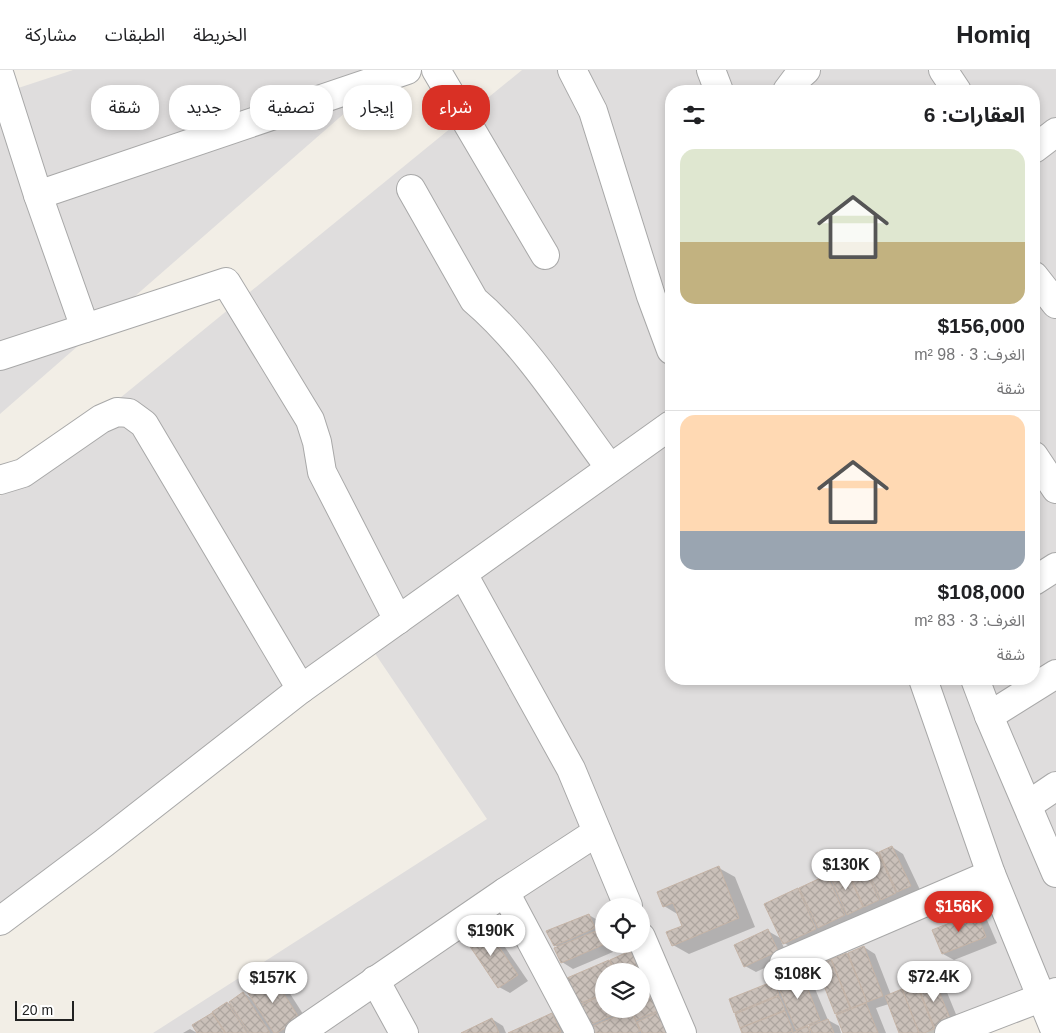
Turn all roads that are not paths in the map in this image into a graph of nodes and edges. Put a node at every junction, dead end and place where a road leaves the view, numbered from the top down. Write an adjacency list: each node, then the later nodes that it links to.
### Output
1 (407, 70): 12 (street)
2 (436, 70): 13 (street)
3 (572, 70): 17 (street)
4 (711, 70): 7 (street)
5 (943, 70): 8 (street)
6 (0, 76): 12 (street)
7 (717, 85)
8 (953, 85)
9 (1056, 132): 10 (street)
10 (1040, 144)
11 (412, 189): 21 (street)
12 (38, 196): 16 (street)
13 (545, 255)
14 (1040, 284): 15 (street)
15 (1056, 304)
16 (85, 328): 18 (street); 27 (street)
17 (665, 334)
18 (0, 356)
19 (665, 429): 21 (street)
20 (1040, 465): 23 (street)
21 (610, 468): 25 (street)
22 (0, 480): 33 (street)
23 (1056, 489)
24 (1056, 567): 26 (street)
25 (463, 574): 27 (street); 37 (street)
26 (1040, 577)
27 (398, 620): 33 (street)
28 (1056, 674): 29 (street)
29 (1040, 684)
30 (925, 685): 39 (street)
31 (977, 685): 34 (street)
32 (1038, 685): 34 (street)
33 (301, 689): 42 (street)
34 (989, 716): 36 (street)
35 (1056, 786): 36 (street)
36 (1028, 805): 38 (street)
37 (596, 832): 40 (street); 41 (street)
38 (1056, 873)
39 (991, 874): 44 (street); 46 (street)
40 (505, 892): 45 (street); 49 (street)
41 (625, 898)
42 (0, 921)
43 (648, 953): 50 (street)
44 (784, 962)
45 (375, 980): 47 (street); 48 (street)
46 (1048, 995): 51 (street); 52 (street)
47 (299, 1033)
48 (404, 1033)
49 (580, 1033)
50 (682, 1033)
51 (949, 1033)
52 (1056, 1033)

